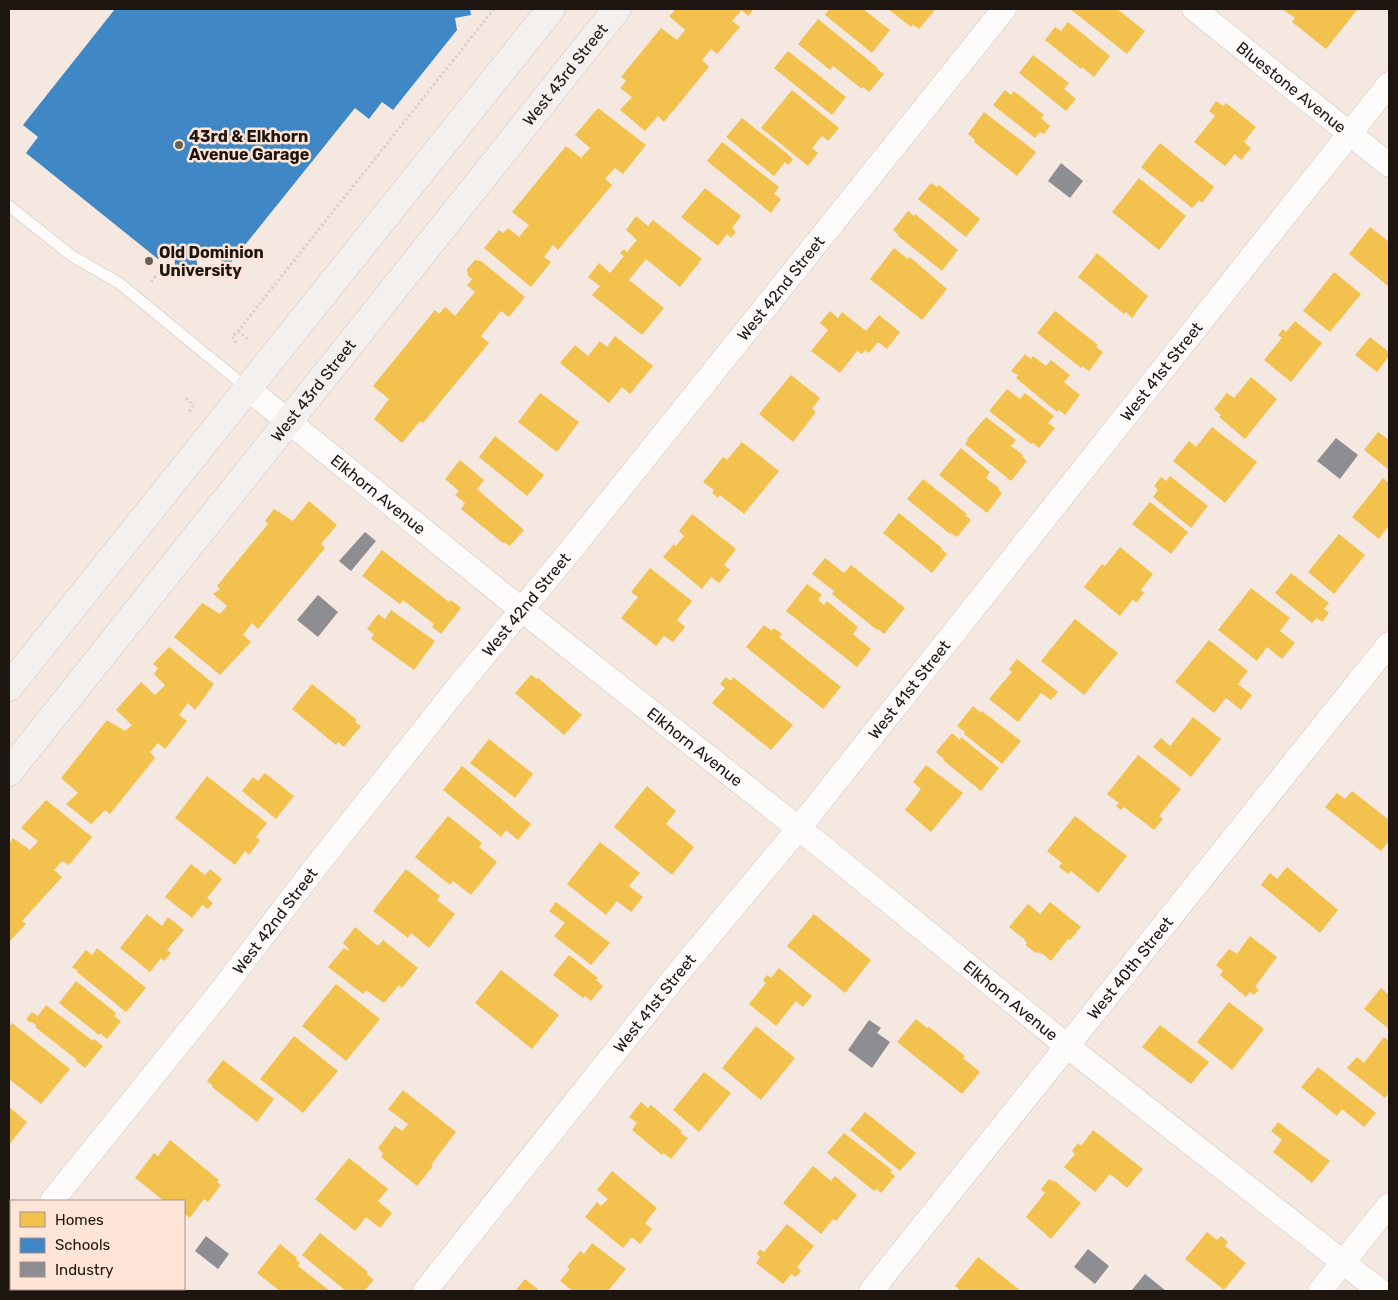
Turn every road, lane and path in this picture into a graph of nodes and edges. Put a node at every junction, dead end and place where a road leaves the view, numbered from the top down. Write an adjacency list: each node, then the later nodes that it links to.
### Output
1 (494, 9): 12 (path)
2 (551, 9): 15 (street)
3 (617, 9): 18 (street, West 43rd Street)
4 (1004, 9): 19 (street, West 42nd Street)
5 (1194, 9): 7 (street, Bluestone Avenue)
6 (1389, 84): 7 (street, West 41st Street)
7 (1350, 134): 8 (street, Bluestone Avenue); 23 (street, West 41st Street)
8 (1389, 165)
9 (9, 206): 15 (lane, Elkhorn Avenue)
10 (174, 255): 11 (path)
11 (151, 282)
12 (238, 331): 13 (path); 14 (path)
13 (236, 343)
14 (256, 344)
15 (247, 388): 18 (street, Elkhorn Avenue); 21 (street)
16 (186, 398): 17 (path)
17 (194, 405)
18 (289, 420): 19 (street, Elkhorn Avenue); 22 (street, West 43rd Street)
19 (522, 610): 23 (street, Elkhorn Avenue); 25 (street, West 42nd Street)
20 (1389, 644): 24 (street, West 40th Street)
21 (9, 688)
22 (9, 772)
23 (799, 828): 24 (street, Elkhorn Avenue); 28 (street, West 41st Street)
24 (1067, 1046): 27 (street, Elkhorn Avenue); 29 (street, West 40th Street)
25 (53, 1200)
26 (1389, 1205): 27 (street)
27 (1344, 1262): 30 (street); 31 (street, Elkhorn Avenue)
28 (425, 1291)
29 (871, 1291)
30 (1320, 1291)
31 (1380, 1291)

